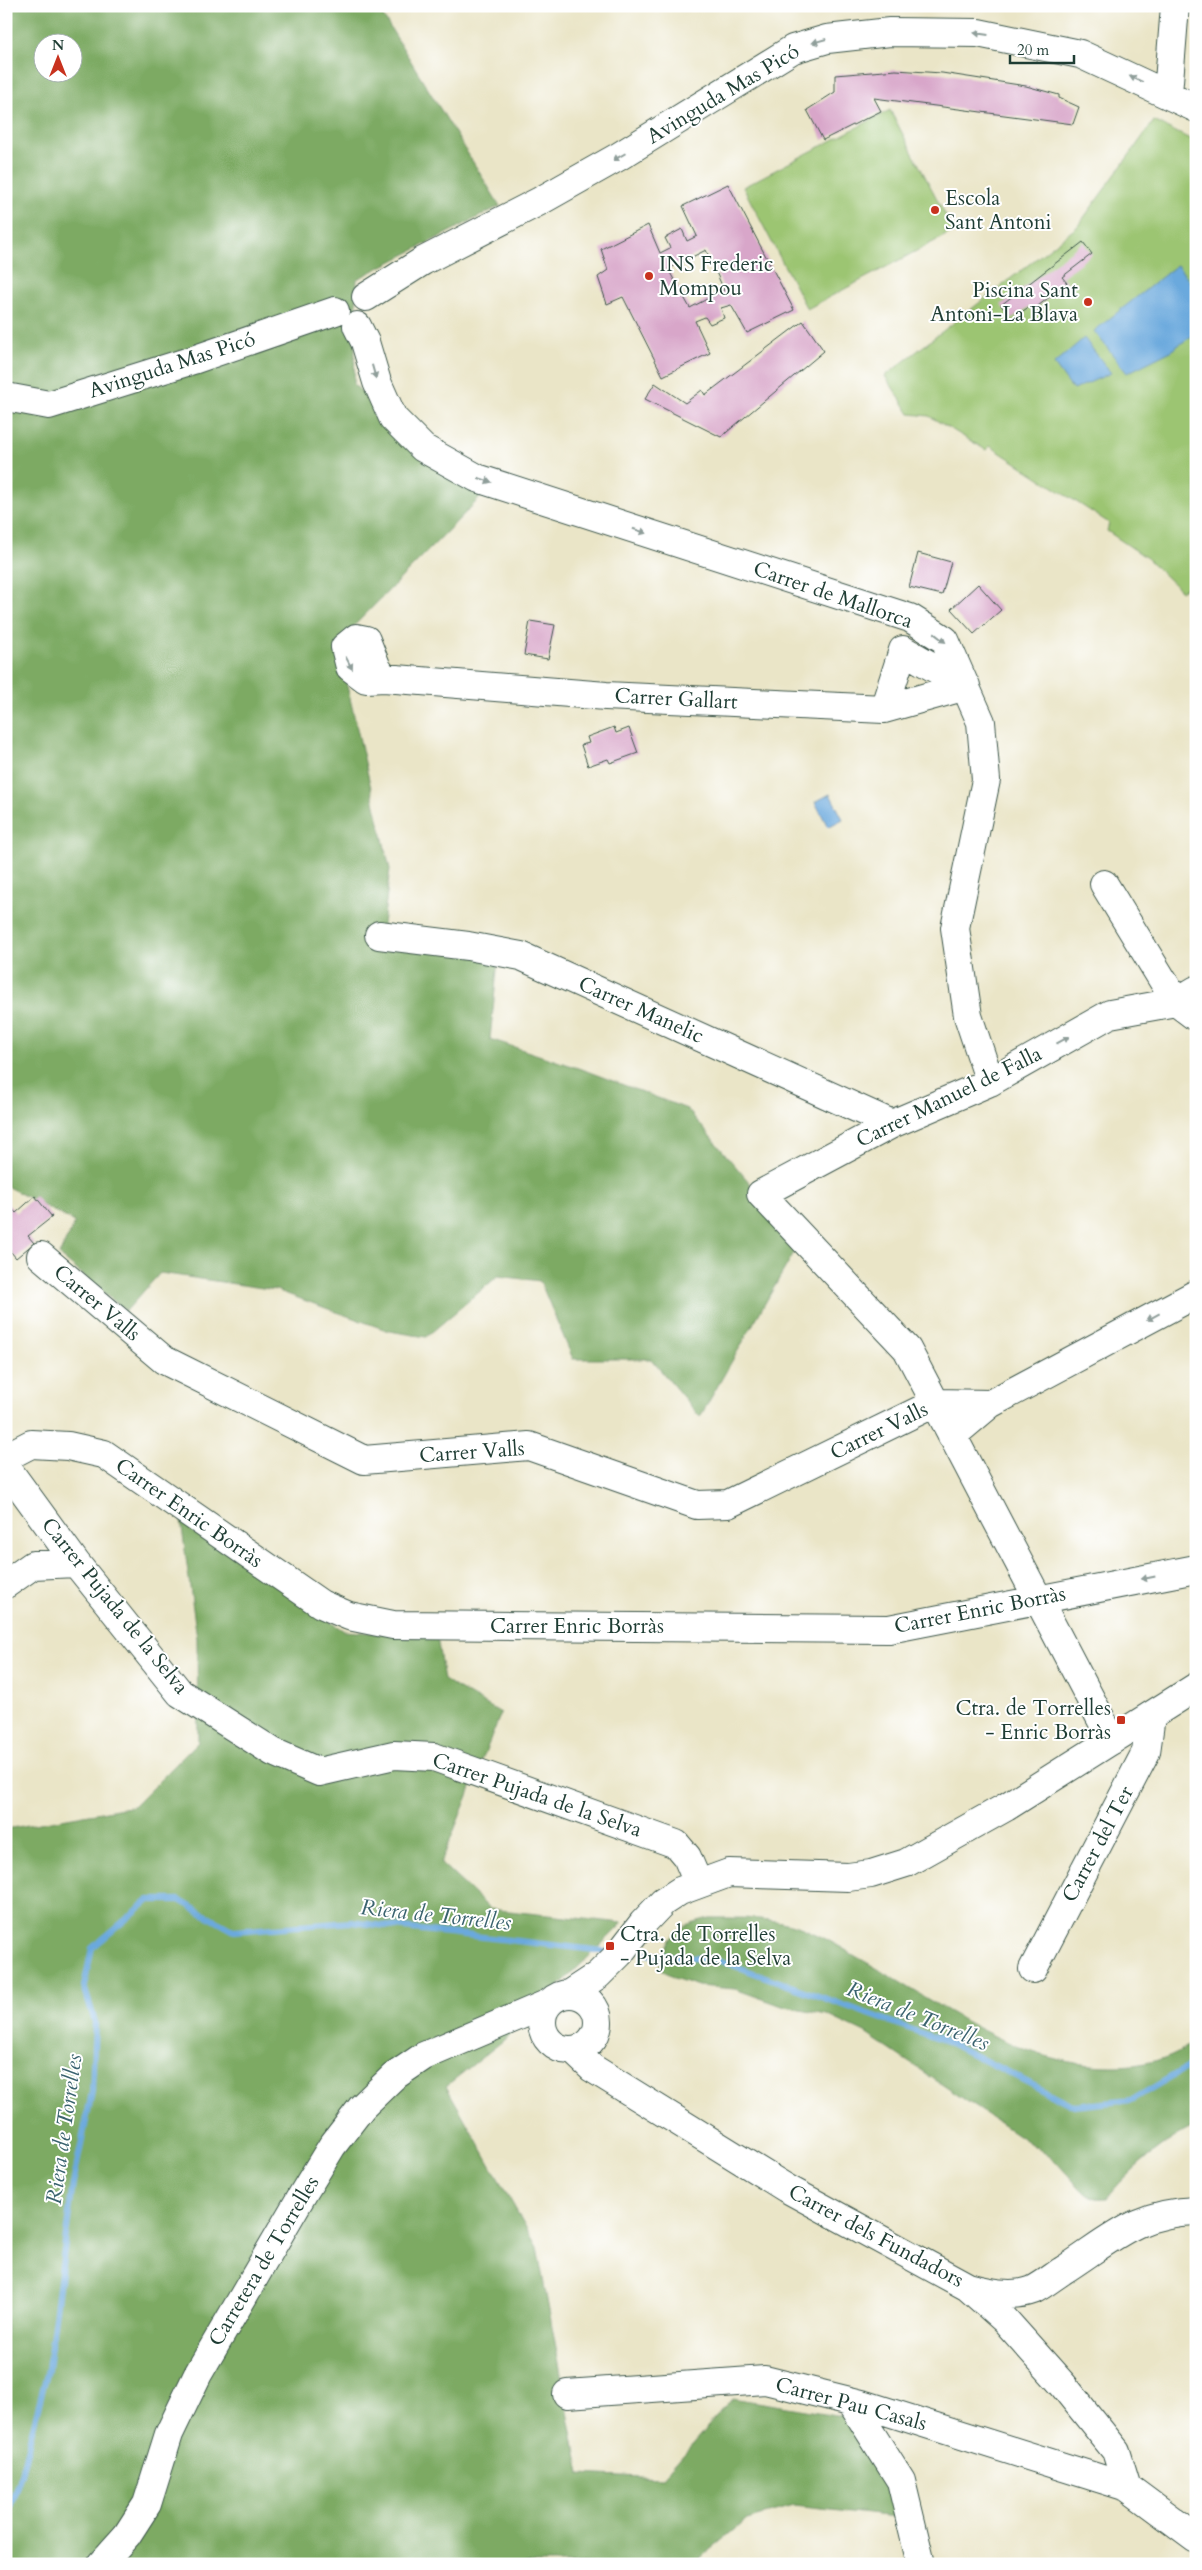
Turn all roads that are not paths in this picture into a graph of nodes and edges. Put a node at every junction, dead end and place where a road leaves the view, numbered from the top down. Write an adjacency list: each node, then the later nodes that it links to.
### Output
1 (1175, 6): 2 (street)
2 (1168, 94): 3 (street, Avinguda Mas Picó); 4 (street, Avinguda Mas Picó, one-way to 4)
3 (1196, 108)
4 (366, 297): 5 (street); 6 (street)
5 (335, 311): 6 (street); 7 (street, Avinguda Mas Picó)
6 (357, 326): 9 (street, Carrer de Mallorca, one-way to 9)
7 (6, 397)
8 (384, 678): 10 (street, Carrer Gallart)
9 (966, 686): 10 (street, Carrer Gallart); 10 (street); 14 (street, Carrer de Mallorca)
10 (884, 709)
11 (1104, 884): 13 (street)
12 (379, 935): 15 (street, Carrer Manelic)
13 (1189, 1003): 14 (street, Carrer Manuel de Falla, one-way to 13)
14 (990, 1082): 15 (street, Carrer Manuel de Falla)
15 (892, 1124): 18 (street, Carrer Manuel de Falla)
16 (41, 1256): 18 (street, Carrer Valls)
17 (1196, 1294): 19 (street, Carrer Valls, one-way to 19)
18 (935, 1403): 19 (street, Carrer Valls); 20 (street)
19 (990, 1404): 20 (street, Carrer Valls)
20 (952, 1436): 26 (street)
21 (6, 1457): 26 (street, Carrer Enric Borràs)
22 (6, 1467): 23 (street, Carrer Pujada de la Selva)
23 (76, 1563): 25 (street); 30 (street, Carrer Pujada de la Selva)
24 (1196, 1568): 26 (street, Carrer Enric Borràs, one-way to 26)
25 (6, 1584)
26 (1037, 1600): 29 (street)
27 (1196, 1687): 28 (street)
28 (1151, 1716): 29 (street); 32 (street, Carrer del Ter)
29 (1112, 1740): 30 (street)
30 (698, 1883): 31 (street)
31 (619, 1954): 33 (street, Carretera de Torrelles); 34 (street)
32 (1033, 1969)
33 (559, 1998): 34 (street); 35 (street, Carretera de Torrelles); 36 (street)
34 (597, 2016): 37 (street)
35 (500, 2025): 36 (street); 44 (street, Carretera de Torrelles)
36 (545, 2035): 37 (street)
37 (573, 2050): 39 (street, Carrer dels Fundadors)
38 (1196, 2211): 39 (street, Carrer dels Fundadors)
39 (968, 2287): 42 (street)
40 (567, 2394): 41 (street, Carrer Pau Casals)
41 (851, 2402): 42 (street, Carrer Pau Casals); 45 (street)
42 (1127, 2487): 43 (street, Carrer Pau Casals)
43 (1196, 2538)
44 (101, 2564)
45 (921, 2564)

